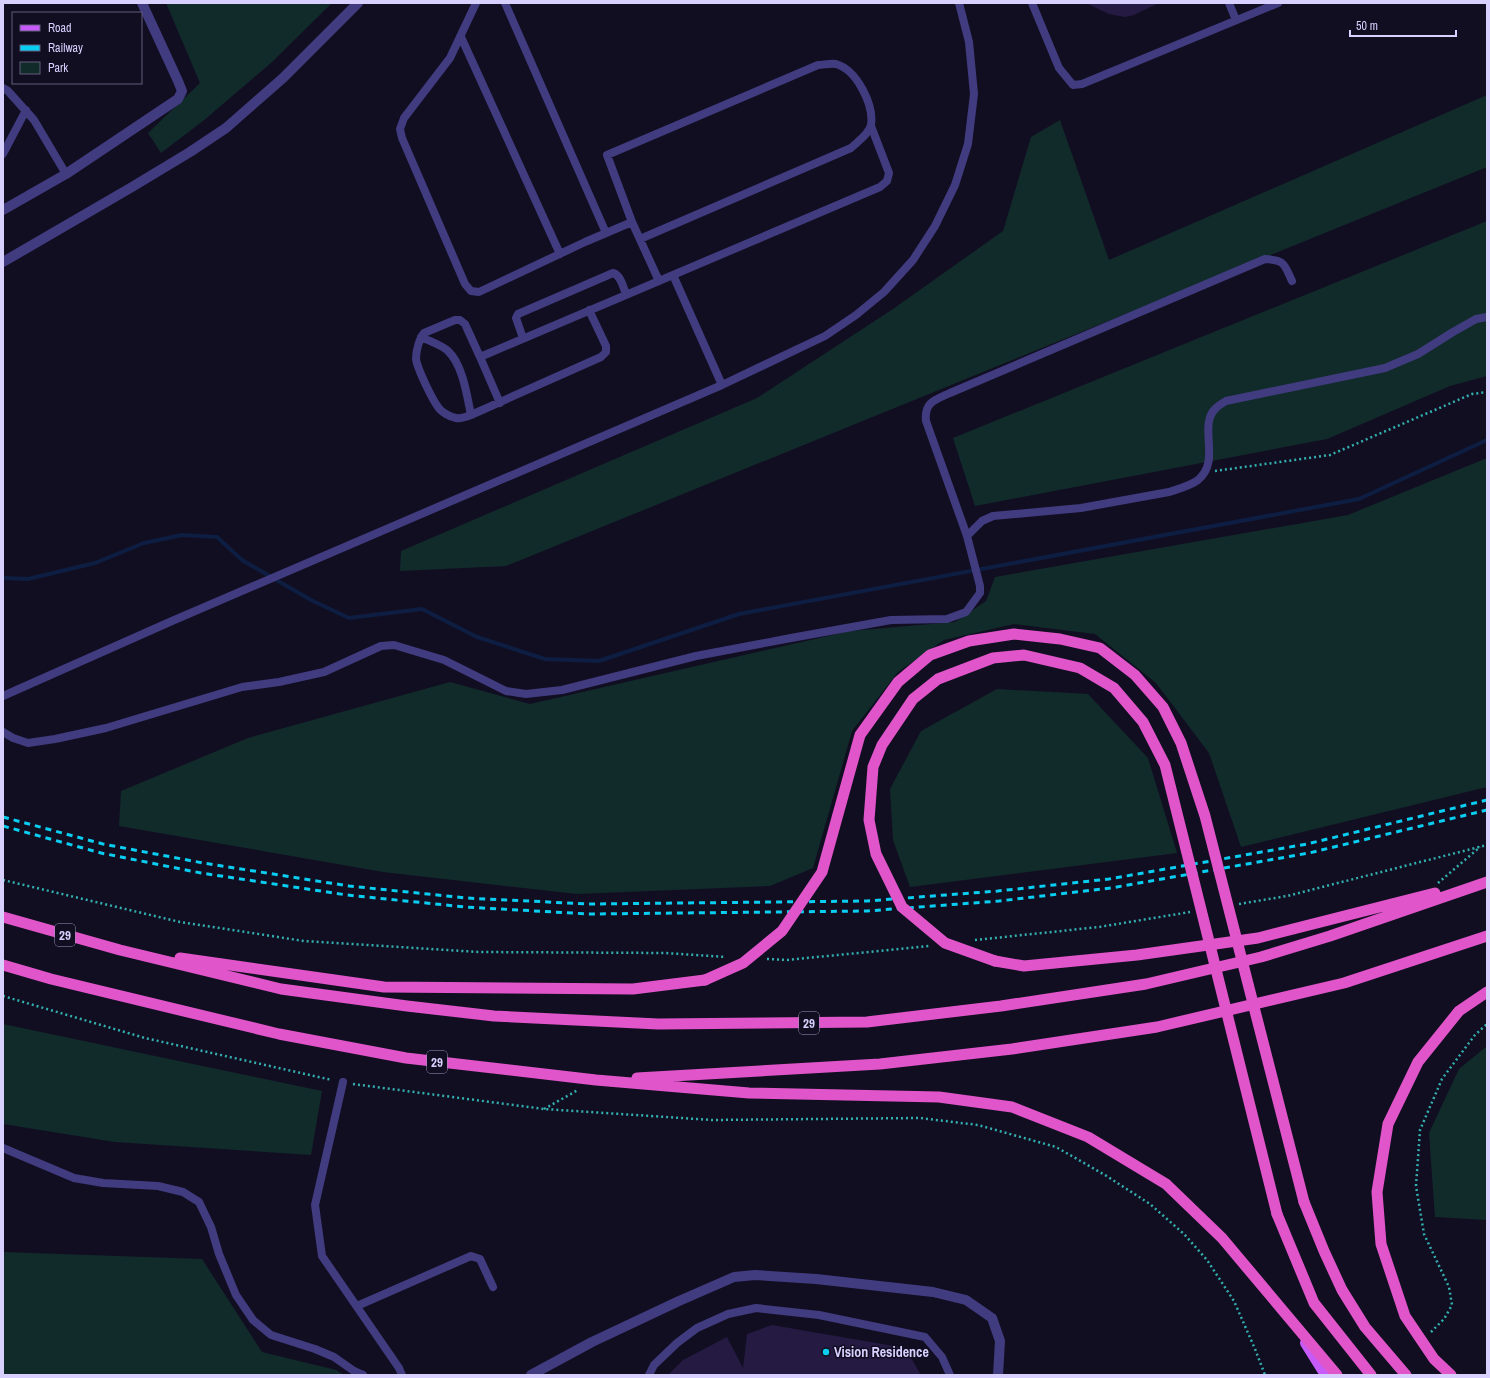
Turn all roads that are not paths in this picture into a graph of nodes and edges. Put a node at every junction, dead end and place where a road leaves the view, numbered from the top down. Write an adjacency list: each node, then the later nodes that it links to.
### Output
1 (142, 3): 15 (street)
2 (358, 3): 21 (street)
3 (476, 3): 10 (lane)
4 (505, 3): 18 (lane)
5 (959, 3): 31 (lane)
6 (1032, 3): 9 (lane)
7 (1229, 3): 9 (lane)
8 (1278, 3): 9 (lane)
9 (1236, 20)
10 (461, 38): 20 (lane); 20 (lane)
11 (3, 88): 12 (lane)
12 (26, 110): 14 (lane); 15 (lane)
13 (871, 126): 17 (lane); 19 (lane); 22 (lane)
14 (3, 154)
15 (66, 174): 16 (street)
16 (3, 210)
17 (632, 222): 18 (lane); 19 (lane)
18 (606, 233): 20 (lane)
19 (640, 239): 23 (lane)
20 (560, 254)
21 (3, 262)
22 (673, 275): 23 (lane); 31 (lane)
23 (659, 281): 25 (lane)
24 (1292, 281): 34 (lane)
25 (626, 294): 26 (lane); 29 (lane)
26 (589, 310): 29 (lane); 32 (lane)
27 (1487, 317): 34 (lane)
28 (421, 337): 30 (lane); 33 (lane); 33 (lane)
29 (523, 338): 30 (lane)
30 (480, 357): 32 (lane)
31 (722, 385): 35 (lane)
32 (500, 403): 33 (lane)
33 (471, 415)
34 (967, 536): 36 (lane)
35 (3, 696)
36 (3, 732)
37 (1487, 881): 40 (highway, 29); 57 (highway, bridge)
38 (3, 917): 40 (highway, 29)
39 (1487, 936): 43 (highway, 29)
40 (120, 950): 58 (highway, bridge)
41 (3, 965): 43 (highway, 29)
42 (1487, 992): 59 (highway)
43 (596, 1080): 48 (highway)
44 (343, 1082): 47 (lane)
45 (3, 1148): 49 (lane)
46 (493, 1287): 47 (lane)
47 (357, 1306): 50 (lane)
48 (1291, 1321): 55 (main road); 56 (highway)
49 (363, 1375)
50 (402, 1375)
51 (531, 1375): 54 (street)
52 (649, 1375): 53 (lane)
53 (950, 1375)
54 (998, 1375)
55 (1325, 1375)
56 (1337, 1375)
57 (1371, 1375)
58 (1406, 1375)
59 (1451, 1375)

